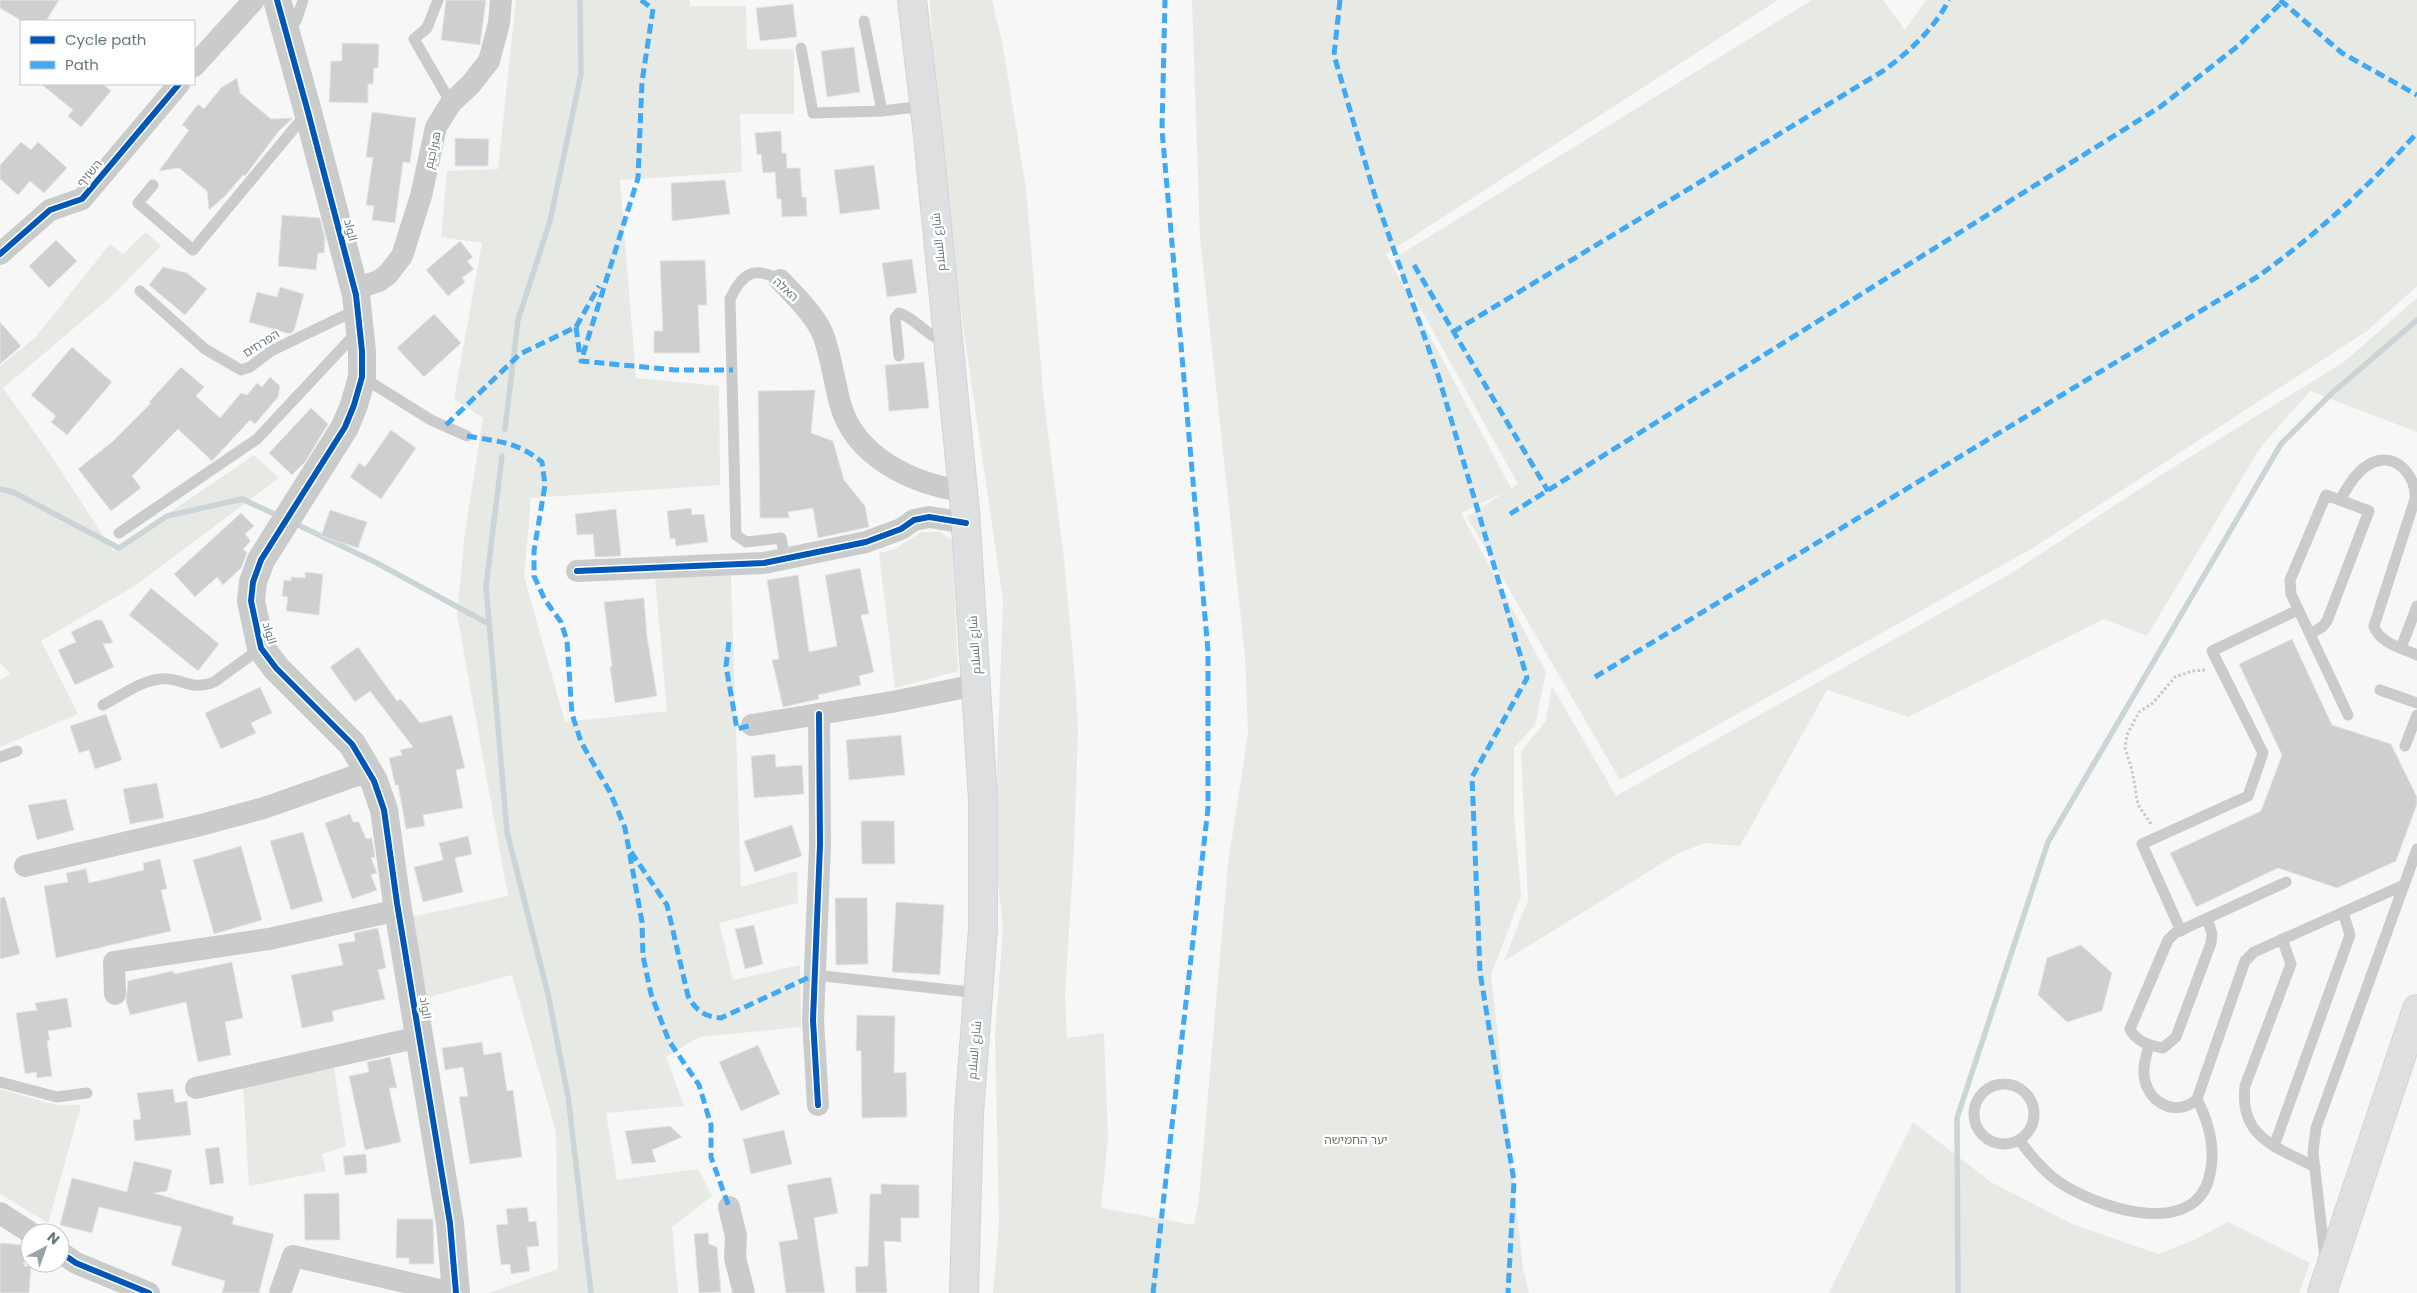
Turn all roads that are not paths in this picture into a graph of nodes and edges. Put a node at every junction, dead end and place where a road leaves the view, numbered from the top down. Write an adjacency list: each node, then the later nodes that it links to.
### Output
1 (254, 0): 10 (street)
2 (277, 0): 8 (street, الواد)
3 (303, 0): 8 (lane)
4 (438, 0): 12 (lane)
5 (501, 0): 12 (street, هبراحيم)
6 (912, 0): 13 (main road, شارع السلام)
7 (864, 20): 14 (lane)
8 (286, 33): 15 (street, الواد)
9 (801, 48): 14 (lane)
10 (195, 65)
11 (178, 85): 17 (street, השזיף)
12 (451, 103): 20 (street, هبراحيم)
13 (924, 106): 14 (lane); 21 (main road, شارع السلام)
14 (882, 111)
15 (308, 112): 16 (lane); 20 (street, الواد)
16 (154, 185)
17 (0, 254)
18 (780, 280): 25 (street, האלה); 29 (lane, האלה)
19 (140, 291): 20 (lane, הפרחים)
20 (357, 309): 23 (street, الواد); 28 (lane)
21 (948, 340): 22 (lane); 25 (main road, شارع السلام)
22 (899, 356)
23 (362, 377): 24 (lane); 34 (street, الواد)
24 (467, 436)
25 (963, 491): 27 (main road, شارع السلام)
26 (2340, 500): 32 (lane); 33 (lane); 35 (lane)
27 (966, 523): 29 (street); 37 (main road, شارع السلام)
28 (119, 533)
29 (785, 558): 30 (street)
30 (577, 571)
31 (2417, 606): 35 (lane)
32 (2298, 610): 33 (lane); 56 (lane)
33 (2310, 634): 42 (lane)
34 (261, 648): 40 (lane); 48 (street, الواد)
35 (2401, 648): 36 (lane)
36 (2417, 654)
37 (976, 685): 41 (street); 59 (main road, شارع السلام)
38 (2380, 690): 39 (lane)
39 (2417, 703)
40 (103, 705)
41 (819, 714): 44 (street); 58 (street)
42 (2348, 715)
43 (2417, 715): 45 (lane)
44 (752, 725)
45 (2404, 746)
46 (17, 751): 47 (lane)
47 (0, 757)
48 (369, 771): 50 (street); 53 (street, الواد)
49 (2417, 849): 52 (lane)
50 (25, 866)
51 (2286, 882): 55 (lane)
52 (2404, 885): 54 (lane); 71 (lane)
53 (398, 910): 60 (street); 62 (street, الواد)
54 (2343, 912): 57 (lane); 70 (lane)
55 (2207, 918): 56 (lane); 63 (lane)
56 (2181, 931): 63 (lane)
57 (2282, 940): 67 (lane); 70 (lane)
58 (814, 975): 59 (lane); 68 (street)
59 (979, 993): 82 (main road, شارع السلام)
60 (114, 994)
61 (2417, 1009): 76 (main road)
62 (419, 1037): 65 (street); 80 (street, الواد)
63 (2149, 1045): 67 (lane)
64 (0, 1082): 66 (lane)
65 (196, 1088)
66 (87, 1093)
67 (2197, 1099): 69 (lane)
68 (818, 1106)
69 (2020, 1140): 69 (lane)
70 (2274, 1146): 71 (lane)
71 (2315, 1167): 76 (lane)
72 (729, 1207): 81 (street)
73 (0, 1213): 74 (street)
74 (20, 1226)
75 (70, 1258): 77 (street)
76 (2324, 1285)
77 (149, 1293)
78 (280, 1293): 79 (street)
79 (452, 1293)
80 (456, 1293)
81 (744, 1293)
82 (964, 1293)

